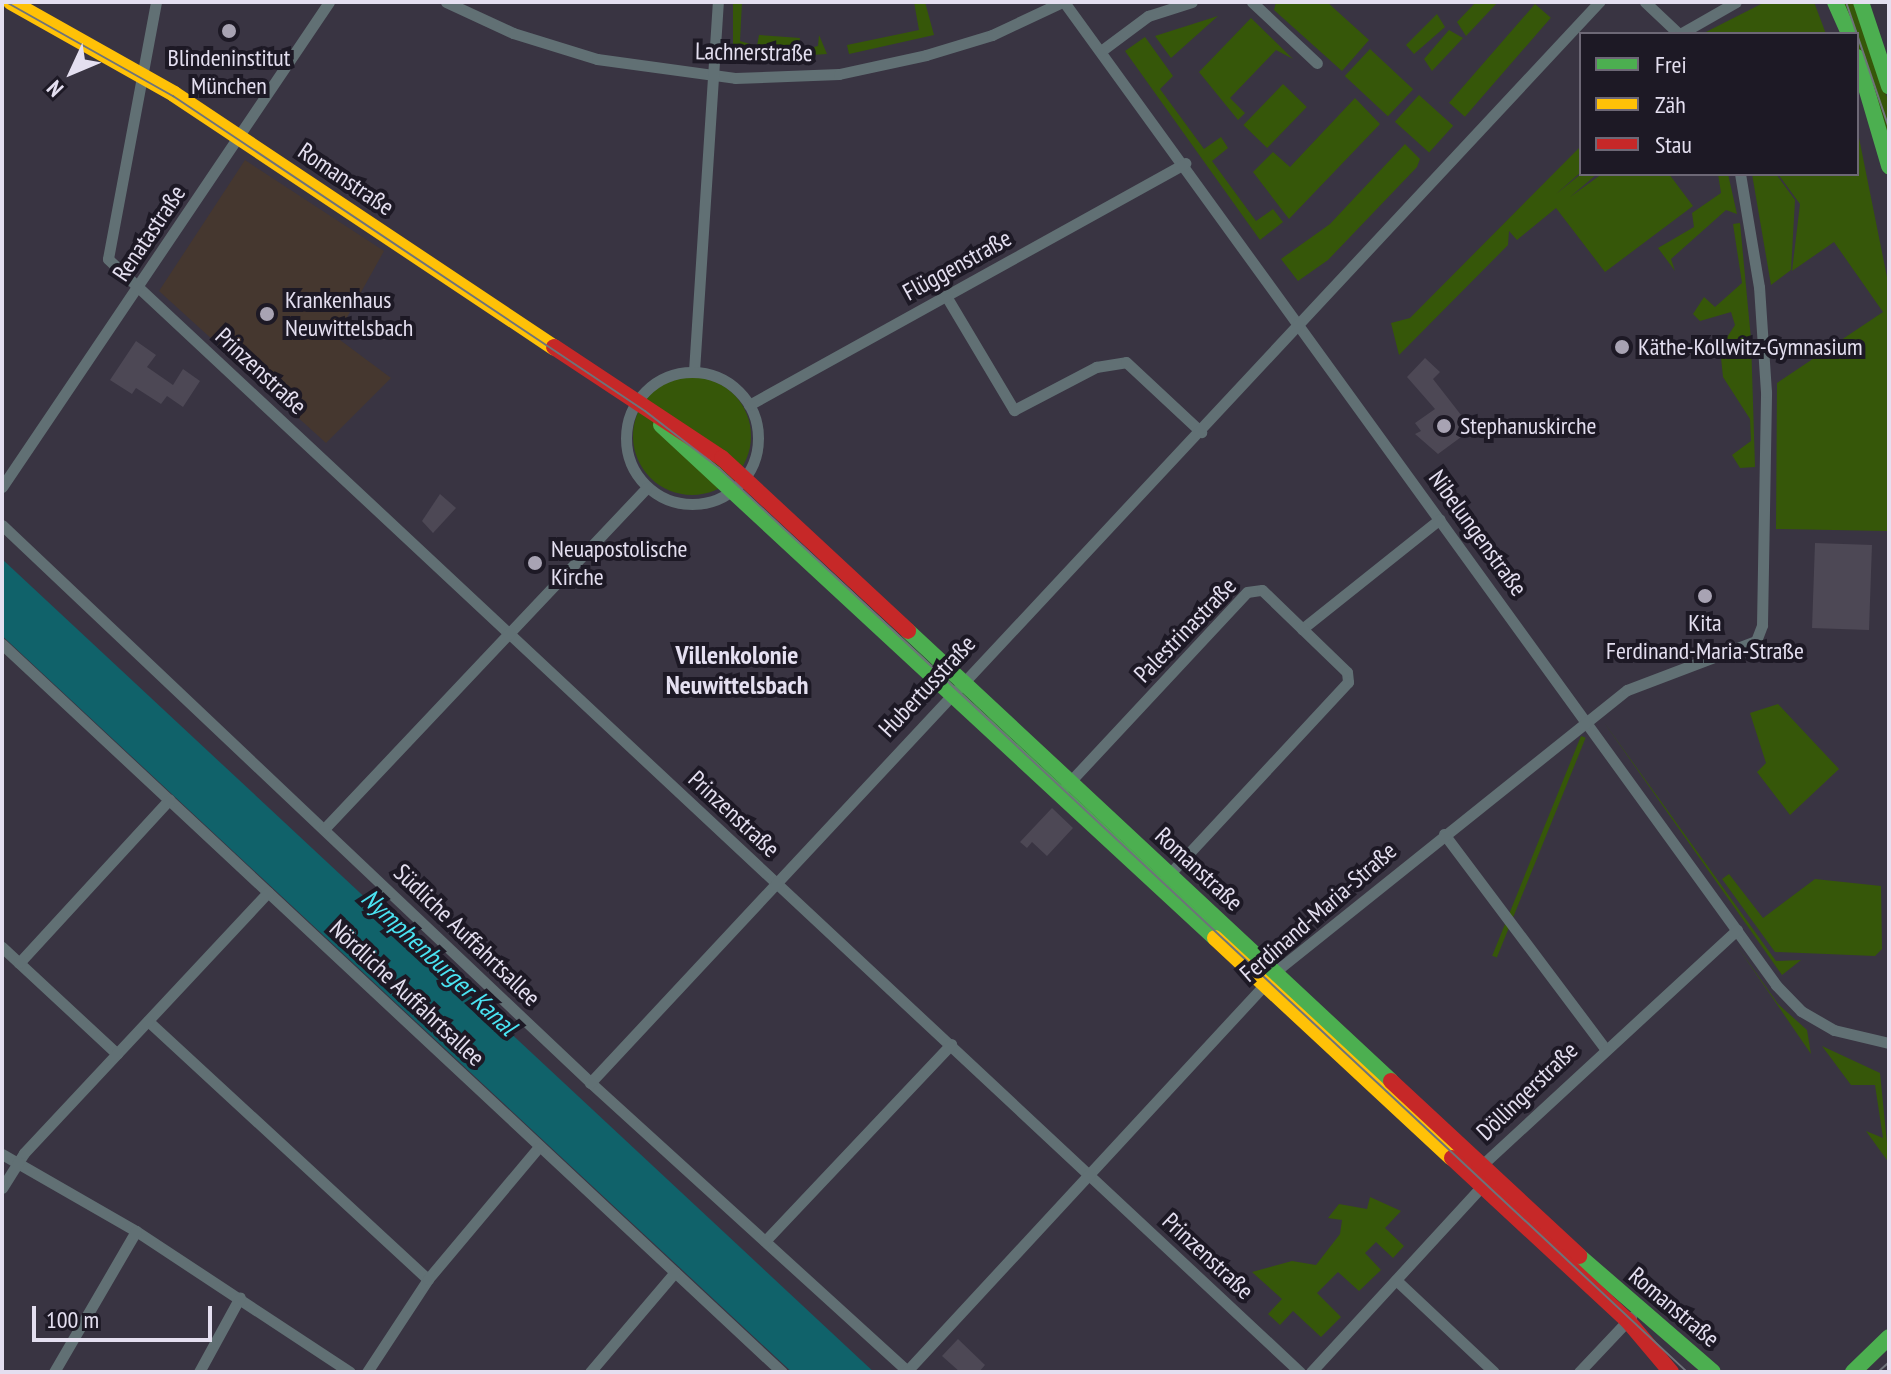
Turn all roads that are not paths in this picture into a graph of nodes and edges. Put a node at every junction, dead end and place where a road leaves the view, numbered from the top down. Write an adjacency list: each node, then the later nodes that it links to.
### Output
1 (11, 2): 20 (main road, Romanstraße)
2 (156, 2): 20 (street)
3 (329, 2): 23 (street, Renatastraße)
4 (446, 2): 21 (street, Lachnerstraße)
5 (718, 2): 21 (street)
6 (1063, 2): 17 (street, Nibelungenstraße); 21 (street, Lachnerstraße)
7 (1192, 2): 17 (street)
8 (1252, 2): 18 (street)
9 (1599, 2): 29 (street, Hubertusstraße)
10 (1645, 2): 14 (street)
11 (1736, 2): 15 (street)
12 (1835, 2): 16 (main road)
13 (1861, 2): 22 (main road)
14 (1677, 32)
15 (1683, 32)
16 (1848, 32)
17 (1101, 51): 24 (street, Nibelungenstraße)
18 (1317, 63)
19 (1859, 64): 25 (main road)
20 (142, 76): 23 (main road, Romanstraße); 27 (street, Prinzenstraße)
21 (713, 77): 30 (street)
22 (1889, 86)
23 (239, 137): 27 (street, Renatastraße); 31 (main road, Romanstraße)
24 (1185, 163): 28 (street, Flüggenstraße); 29 (street, Nibelungenstraße)
25 (1889, 166)
26 (1740, 176): 43 (street, Ferdinand-Maria-Straße)
27 (139, 288): 35 (street, Renatastraße); 40 (street, Prinzenstraße)
28 (946, 296): 32 (street, Flüggenstraße); 33 (street)
29 (1300, 324): 33 (street, Hubertusstraße); 37 (street, Nibelungenstraße)
30 (694, 371): 31 (street); 32 (street)
31 (641, 405): 34 (main road, Romanstraße); 36 (street)
32 (749, 405): 34 (street)
33 (1201, 432): 42 (street, Hubertusstraße)
34 (740, 483): 36 (street); 42 (main road, Romanstraße)
35 (2, 487)
36 (647, 487): 40 (street)
37 (1440, 519): 39 (street); 43 (street, Nibelungenstraße)
38 (2, 525): 46 (street, Südliche Auffahrtsallee)
39 (1302, 629): 44 (street, Palestrinastraße); 48 (street, Palestrinastraße)
40 (508, 634): 46 (street); 49 (street, Prinzenstraße)
41 (2, 644): 45 (street, Nördliche Auffahrtsallee)
42 (957, 686): 44 (main road, Romanstraße); 49 (street, Hubertusstraße)
43 (1586, 721): 47 (street, Ferdinand-Maria-Straße); 51 (street, Nibelungenstraße)
44 (1066, 787): 48 (main road, Romanstraße)
45 (169, 800): 50 (street, Nördliche Auffahrtsallee); 53 (street)
46 (324, 829): 60 (street, Südliche Auffahrtsallee)
47 (1444, 834): 54 (street, Ferdinand-Maria-Straße); 58 (street)
48 (1164, 879): 54 (main road, Romanstraße)
49 (774, 881): 57 (street, Prinzenstraße); 60 (street, Hubertusstraße)
50 (268, 892): 55 (street); 61 (street, Nördliche Auffahrtsallee)
51 (1737, 930): 56 (street, Nibelungenstraße); 58 (street, Döllingerstraße)
52 (2, 947): 53 (street)
53 (19, 963): 59 (street)
54 (1271, 978): 64 (main road, Romanstraße); 65 (street, Ferdinand-Maria-Straße); 66 (main road, Romanstraße)
55 (148, 1021): 59 (street); 71 (street)
56 (1889, 1043)
57 (951, 1044): 65 (street, Prinzenstraße); 69 (street)
58 (1604, 1047): 64 (street, Döllingerstraße)
59 (117, 1054): 63 (street)
60 (590, 1083): 69 (street, Südliche Auffahrtsallee)
61 (538, 1148): 70 (street, Nördliche Auffahrtsallee); 71 (street)
62 (2, 1154): 63 (street)
63 (17, 1163): 67 (street); 68 (street)
64 (1482, 1165): 66 (street, Döllingerstraße); 74 (main road, Romanstraße)
65 (1090, 1176): 82 (street, Ferdinand-Maria-Straße); 83 (street, Prinzenstraße)
66 (1482, 1186): 72 (street); 74 (main road, Romanstraße)
67 (2, 1188)
68 (136, 1231): 73 (street); 76 (street)
69 (765, 1241): 82 (street, Südliche Auffahrtsallee)
70 (675, 1272): 80 (street); 81 (street, Nördliche Auffahrtsallee)
71 (428, 1279): 79 (street)
72 (1396, 1280): 84 (street); 85 (street)
73 (240, 1297): 77 (street); 78 (street)
74 (1633, 1316): 86 (street); 87 (main road, Romanstraße); 88 (main road, Romanstraße)
75 (1889, 1337): 89 (main road)
76 (54, 1372)
77 (199, 1372)
78 (350, 1372)
79 (367, 1372)
80 (590, 1372)
81 (782, 1372)
82 (907, 1372)
83 (1300, 1372)
84 (1311, 1372)
85 (1494, 1372)
86 (1579, 1372)
87 (1671, 1372)
88 (1713, 1372)
89 (1853, 1372)

